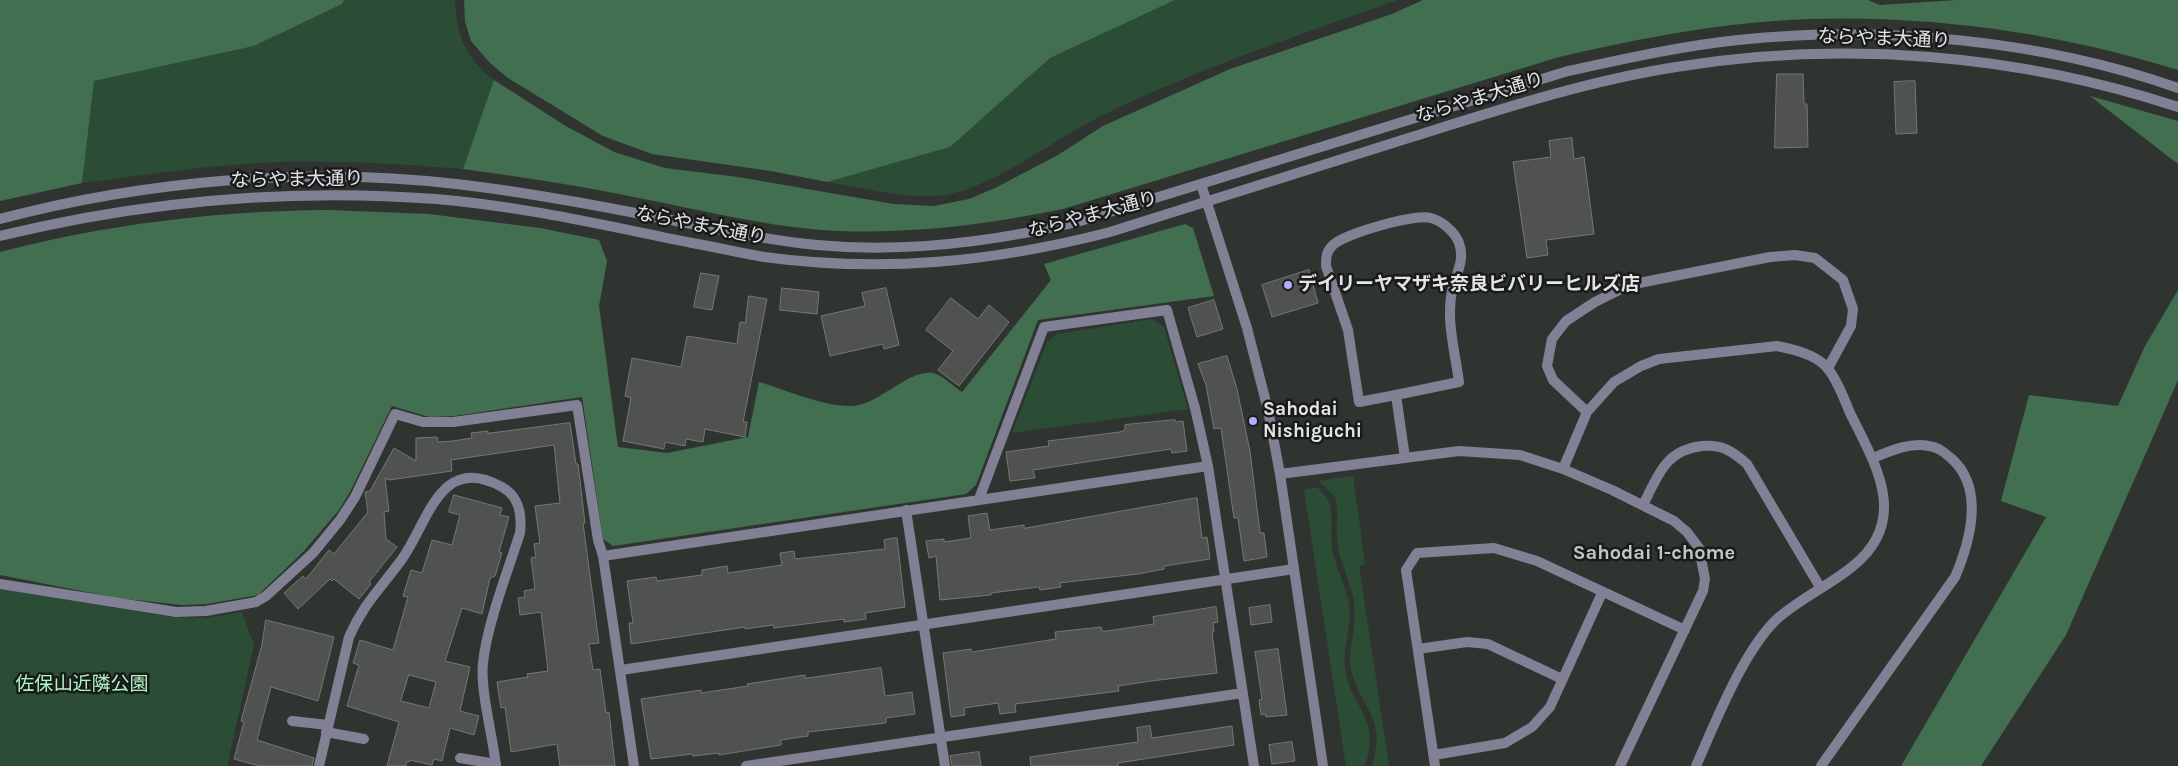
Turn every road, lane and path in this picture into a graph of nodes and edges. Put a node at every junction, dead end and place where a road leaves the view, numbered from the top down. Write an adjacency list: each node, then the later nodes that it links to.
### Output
1 (2178, 88): 3 (street, ならやま大通り)
2 (2178, 106): 4 (street, ならやま大通り)
3 (1201, 184): 4 (street); 5 (street, ならやま大通り)
4 (1207, 201): 6 (street, ならやま大通り); 14 (street)
5 (0, 218)
6 (0, 236)
7 (1828, 368): 9 (street); 9 (street); 11 (street)
8 (1396, 395): 8 (street); 10 (street)
9 (1587, 412): 13 (street)
10 (1405, 458): 13 (street); 14 (street)
11 (1873, 458): 22 (street); 46 (street)
12 (1208, 466): 15 (street); 15 (street); 20 (street)
13 (1563, 469): 16 (street)
14 (1280, 474): 19 (street)
15 (979, 499): 17 (street)
16 (1643, 505): 22 (street); 25 (street)
17 (906, 510): 18 (street); 24 (street)
18 (603, 556): 21 (street); 27 (street)
19 (1294, 569): 20 (street); 42 (street)
20 (1226, 579): 24 (street); 29 (street)
21 (0, 584)
22 (1820, 587): 45 (street)
23 (1602, 593): 25 (street); 26 (street); 28 (street)
24 (923, 624): 27 (street); 32 (street)
25 (1685, 630): 44 (street)
26 (1418, 648): 28 (street); 34 (street)
27 (621, 670): 38 (street)
28 (1562, 680): 34 (street)
29 (1243, 693): 32 (street); 41 (street)
30 (292, 721): 31 (street)
31 (327, 729): 33 (street); 36 (street); 37 (street)
32 (941, 738): 39 (street); 40 (street)
33 (364, 739)
34 (1434, 755): 43 (street)
35 (460, 758): 36 (street)
36 (496, 765)
37 (319, 766)
38 (634, 766)
39 (746, 766)
40 (945, 766)
41 (1254, 766)
42 (1323, 766)
43 (1435, 766)
44 (1620, 766)
45 (1696, 766)
46 (1821, 766)

